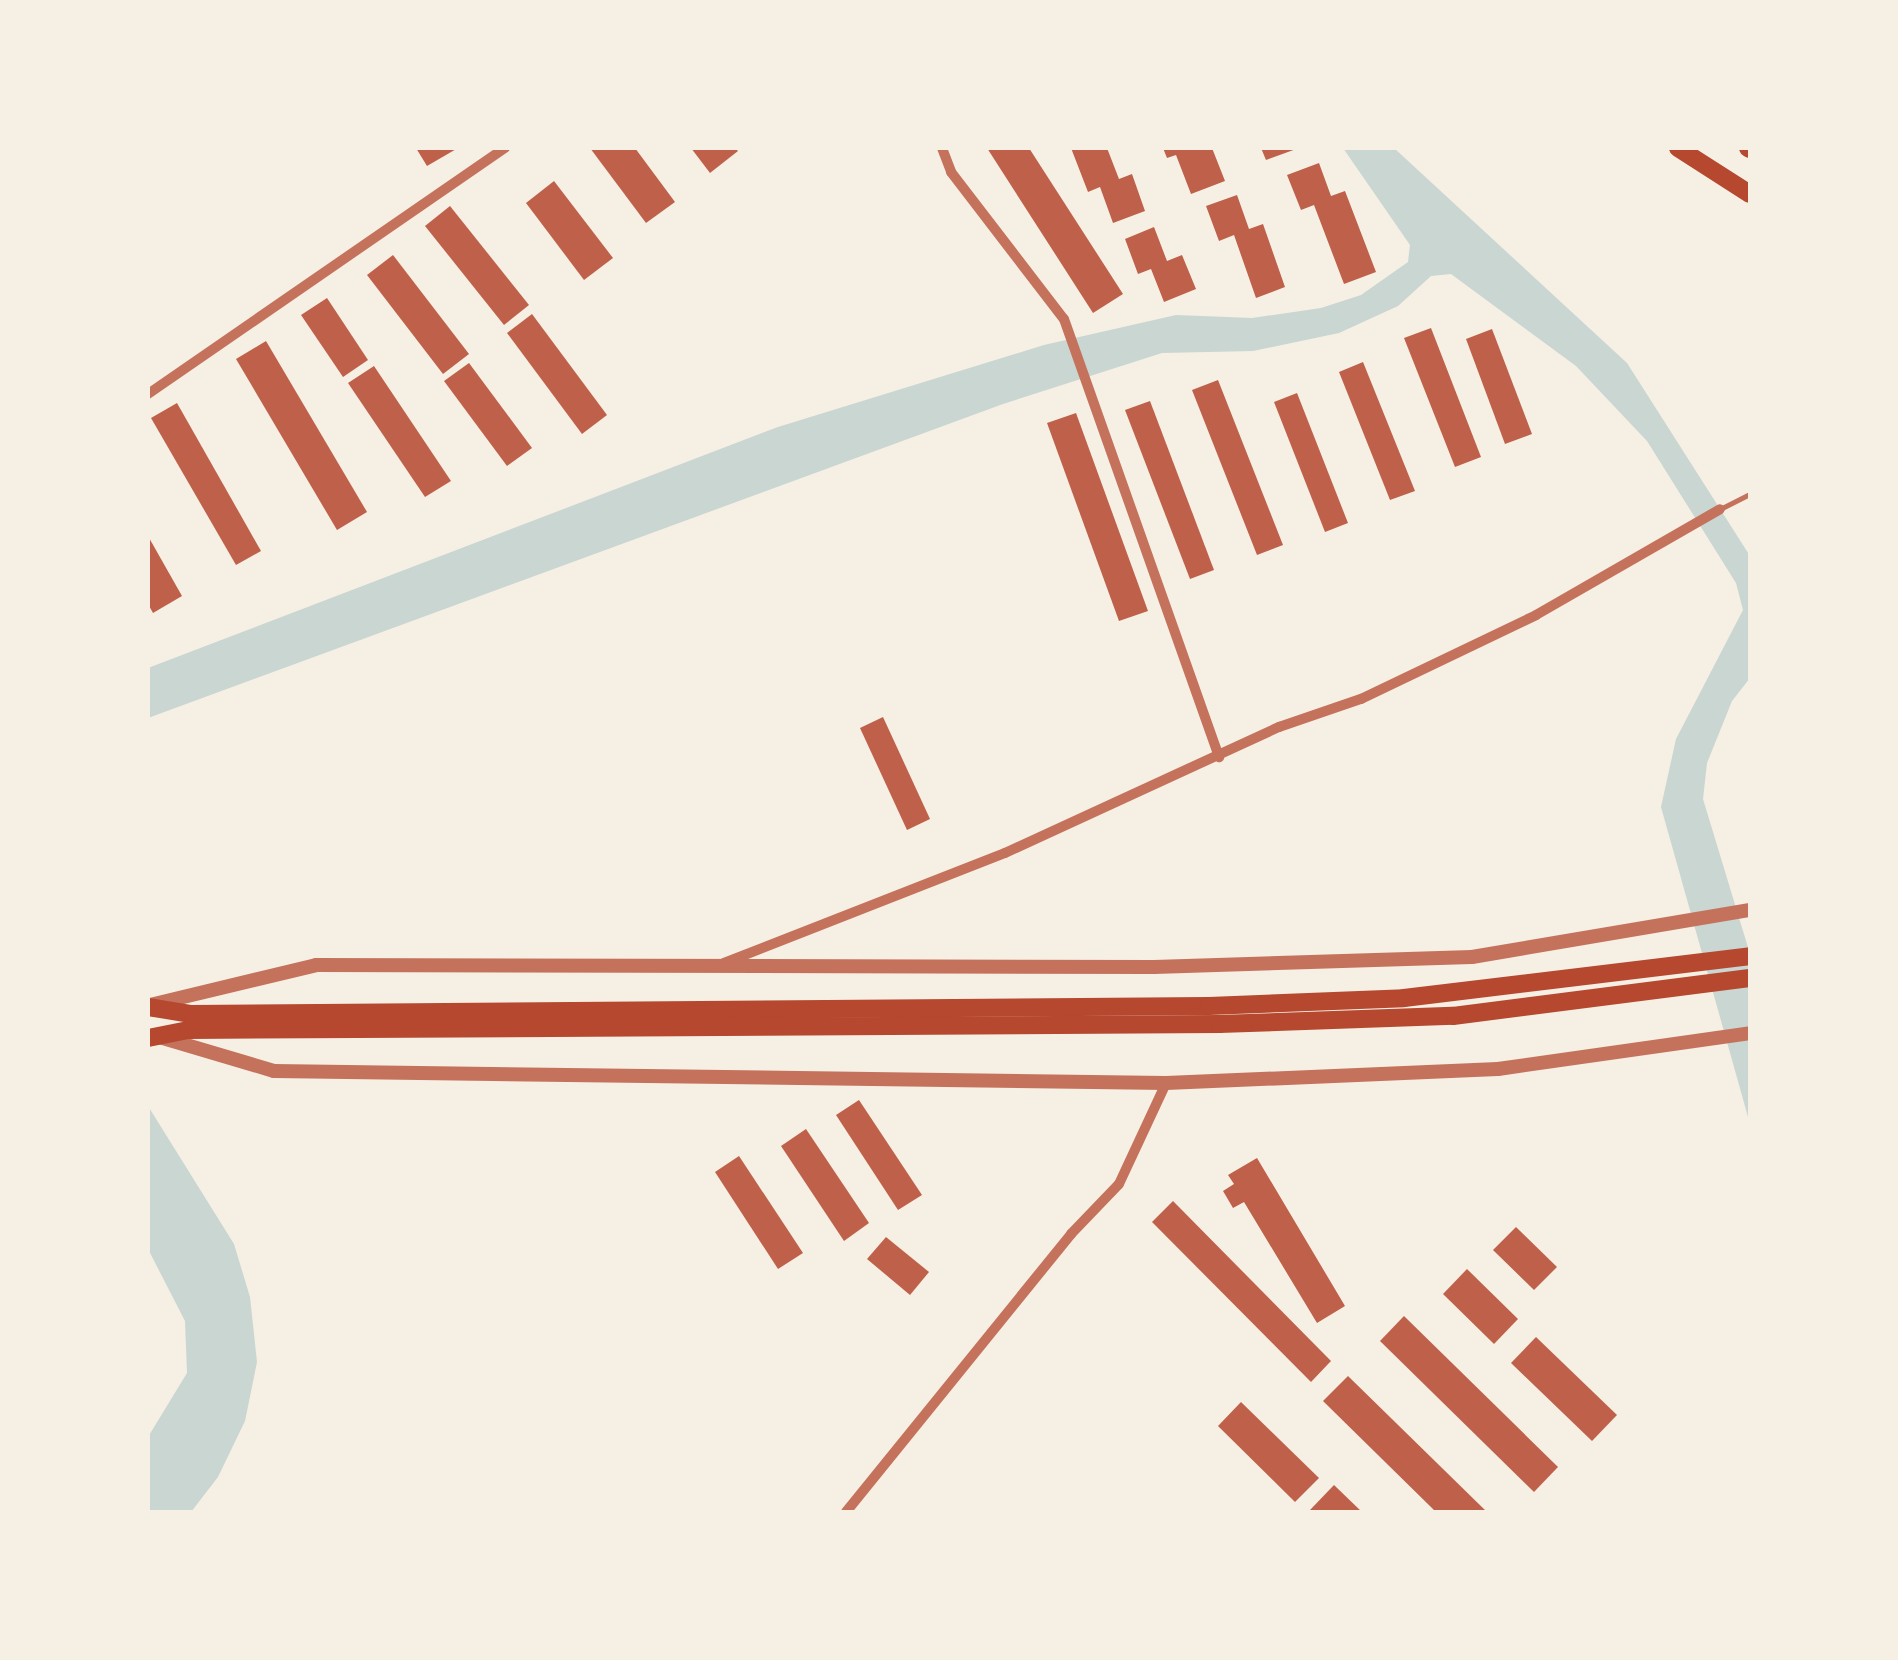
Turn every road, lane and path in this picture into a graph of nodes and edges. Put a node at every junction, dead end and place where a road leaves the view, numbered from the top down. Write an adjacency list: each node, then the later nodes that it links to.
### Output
1 (506, 148): 5 (street)
2 (942, 148): 8 (street)
3 (1678, 148): 4 (main road)
4 (1750, 194)
5 (148, 394)
6 (1750, 494): 7 (lane)
7 (1720, 509): 8 (street)
8 (1219, 757): 11 (street)
9 (1750, 910): 11 (street)
10 (1750, 956): 13 (main road)
11 (723, 963): 13 (street)
12 (1750, 978): 15 (main road)
13 (148, 1006)
14 (1750, 1033): 16 (street)
15 (152, 1037): 16 (street)
16 (1166, 1083): 17 (street)
17 (846, 1512)

